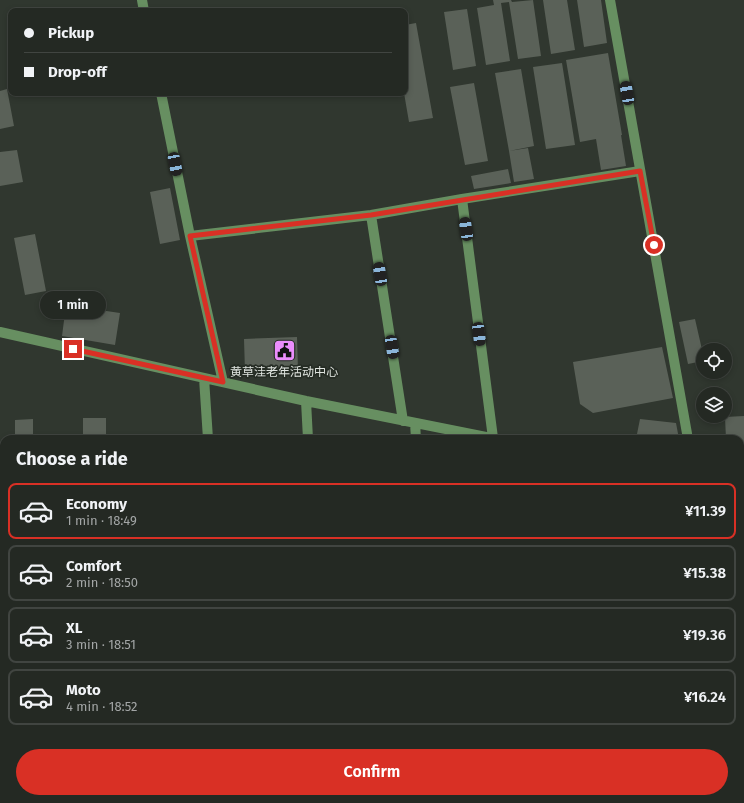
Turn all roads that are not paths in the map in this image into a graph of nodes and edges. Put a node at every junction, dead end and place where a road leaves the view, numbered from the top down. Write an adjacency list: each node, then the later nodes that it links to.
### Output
1 (610, 0): 3 (street)
2 (162, 96): 6 (street)
3 (640, 171): 4 (street); 18 (street)
4 (462, 199): 5 (street); 17 (street)
5 (371, 215): 6 (street); 11 (street)
6 (190, 236): 9 (street)
7 (0, 332): 8 (street)
8 (204, 378): 9 (street); 13 (street)
9 (223, 382): 10 (street)
10 (306, 401): 11 (street); 14 (street)
11 (403, 421): 12 (street)
12 (415, 423): 15 (street); 16 (street)
13 (208, 435)
14 (308, 435)
15 (416, 435)
16 (475, 435)
17 (494, 435)
18 (687, 435)

